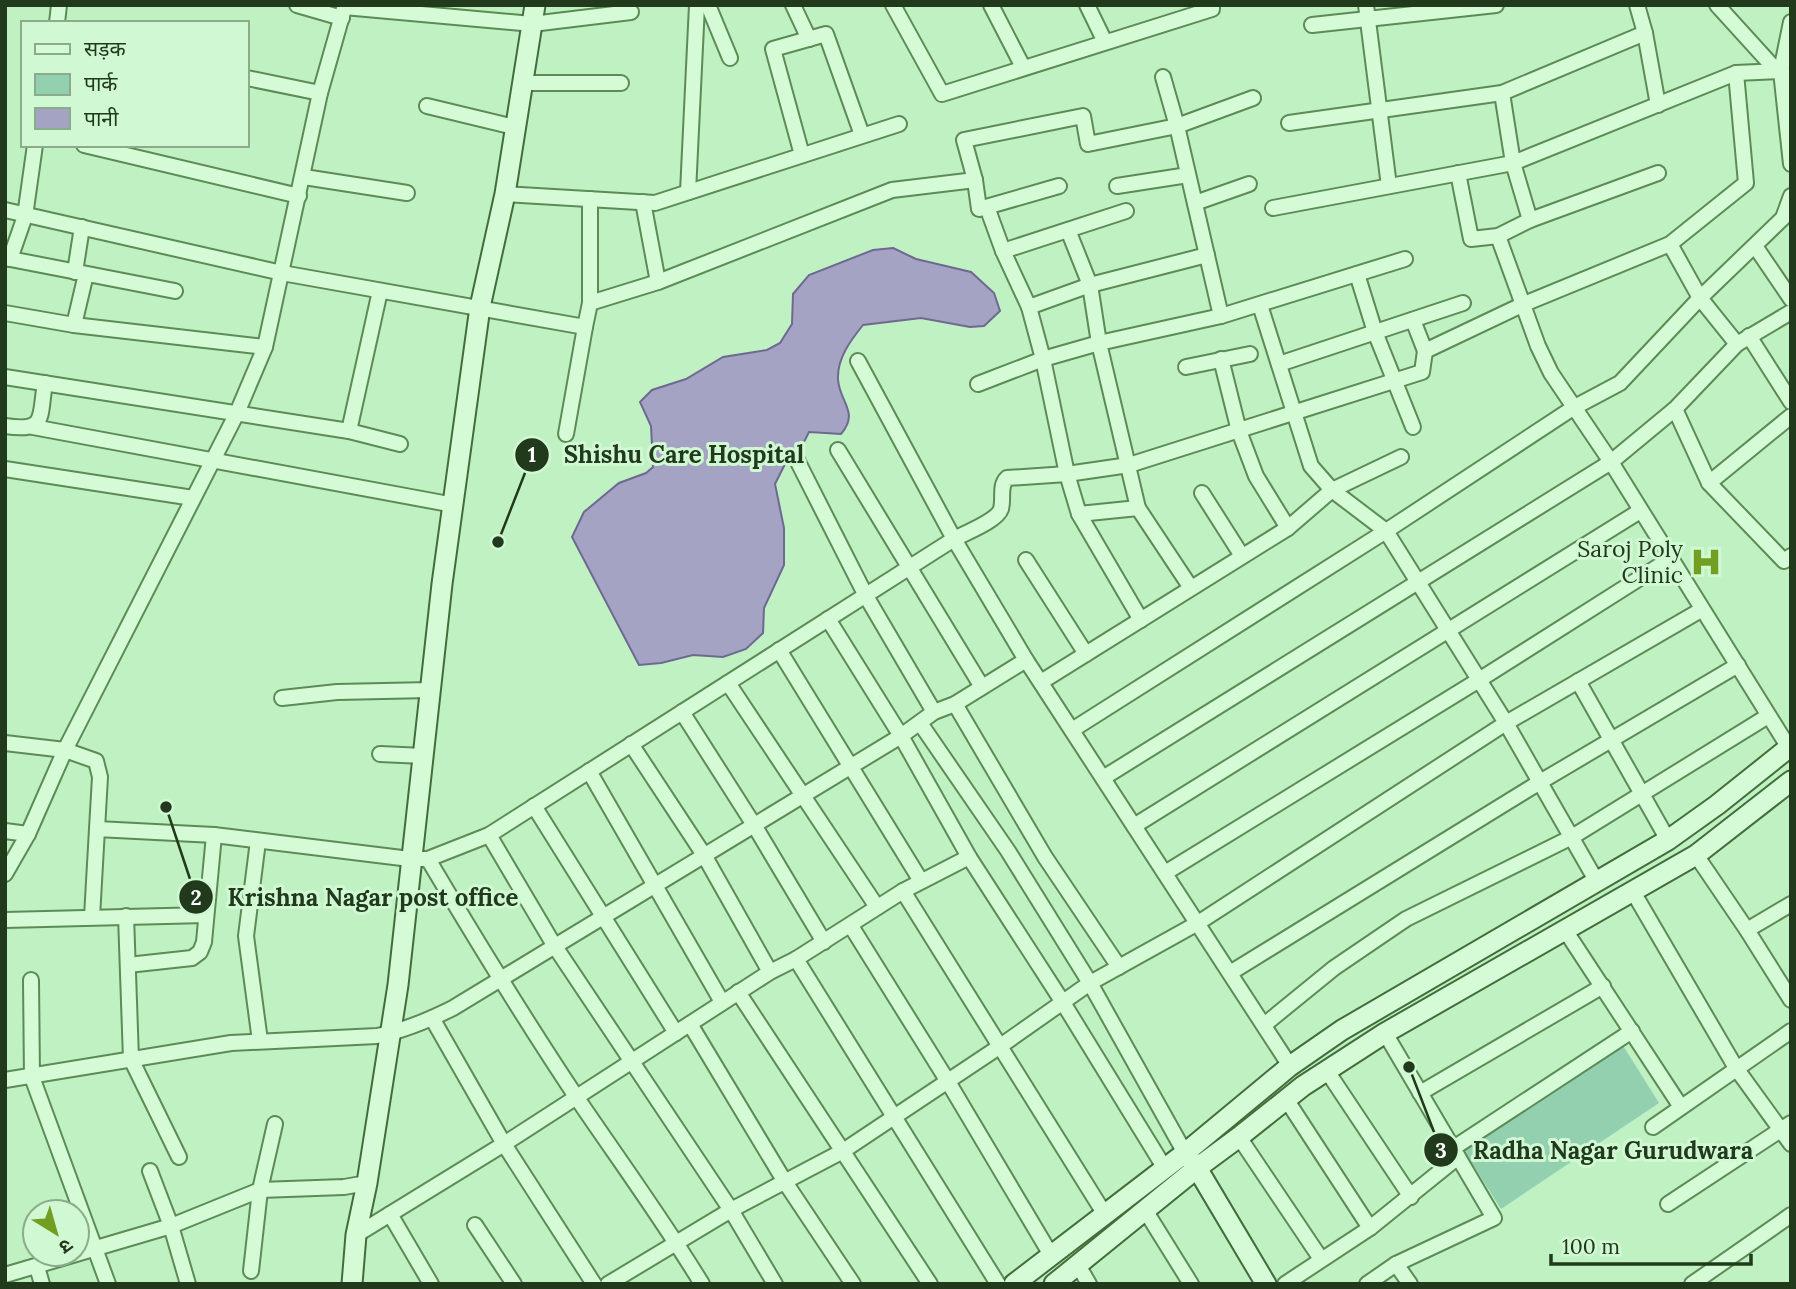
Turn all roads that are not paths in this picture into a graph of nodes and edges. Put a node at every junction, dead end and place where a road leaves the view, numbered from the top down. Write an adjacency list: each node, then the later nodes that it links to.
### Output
1 (298, 5): 12 (street)
2 (697, 5): 54 (street)
3 (708, 5): 21 (street)
4 (793, 5): 19 (street)
5 (893, 5): 22 (street)
6 (991, 5): 22 (street)
7 (1087, 5): 20 (street)
8 (1212, 5): 20 (street)
9 (1496, 5): 14 (street)
10 (1637, 5): 18 (street)
11 (1717, 5): 24 (street)
12 (344, 10): 15 (street); 29 (street)
13 (631, 12): 15 (street)
14 (1367, 12): 17 (street); 34 (street)
15 (534, 15): 27 (main road)
16 (1791, 22): 24 (street)
17 (1312, 25)
18 (1645, 33): 30 (street); 32 (street)
19 (809, 39): 39 (street); 42 (street)
20 (1105, 42): 22 (street)
21 (730, 58)
22 (1023, 67)
23 (1736, 73): 24 (street); 32 (street); 72 (street)
24 (1783, 74): 44 (street)
25 (1163, 77): 37 (street)
26 (248, 78): 29 (street)
27 (522, 83): 28 (street); 38 (main road)
28 (621, 83)
29 (320, 93): 48 (street)
30 (1502, 93): 34 (street); 43 (street)
31 (1253, 98): 37 (street)
32 (1658, 105): 43 (street)
33 (427, 107): 38 (street)
34 (1379, 110): 35 (street); 53 (street)
35 (1289, 123)
36 (899, 124): 39 (street)
37 (1177, 126): 47 (street); 49 (street)
38 (514, 127): 56 (main road)
39 (862, 135): 42 (street)
40 (36, 147): 66 (street)
41 (92, 147): 57 (street)
42 (802, 155): 54 (street)
43 (1513, 163): 45 (street); 67 (street)
44 (1791, 164)
45 (1458, 173): 53 (street); 71 (street)
46 (1658, 173): 67 (street)
47 (1188, 176): 52 (street); 61 (street)
48 (304, 177): 55 (street); 57 (street)
49 (975, 180): 62 (street); 81 (street)
50 (1249, 184): 61 (street)
51 (1059, 186): 62 (street)
52 (1117, 186)
53 (1389, 186): 63 (street)
54 (688, 192): 60 (street)
55 (407, 193)
56 (505, 194): 59 (street); 91 (main road)
57 (299, 196): 79 (street)
58 (1791, 196): 68 (street)
59 (590, 199): 60 (street); 87 (street)
60 (643, 202): 81 (street)
61 (1195, 203): 75 (street)
62 (987, 206): 74 (street)
63 (1273, 208)
64 (5, 210): 66 (street)
65 (1125, 211): 70 (street)
66 (24, 216): 69 (street); 76 (street)
67 (1530, 220): 71 (street)
68 (1787, 223): 73 (street)
69 (82, 228): 78 (street); 79 (street)
70 (1068, 230): 74 (street); 82 (street)
71 (1498, 236): 89 (street)
72 (1670, 244): 85 (street); 89 (street)
73 (1755, 246): 85 (street); 86 (street)
74 (1003, 251): 92 (street)
75 (1207, 255): 82 (street); 95 (street)
76 (8, 259): 78 (street)
77 (1405, 259): 80 (street)
78 (80, 273): 83 (street); 97 (street)
79 (282, 274): 84 (street); 102 (street)
80 (1357, 274): 90 (street); 99 (street)
81 (658, 282): 87 (street)
82 (1090, 285): 92 (street); 101 (street)
83 (175, 291)
84 (380, 291): 91 (street); 123 (street)
85 (1700, 298): 100 (street); 115 (street)
86 (1791, 299)
87 (590, 303): 98 (street)
88 (1463, 303): 96 (street)
89 (1524, 304): 103 (street); 115 (street)
90 (1260, 305): 95 (street); 108 (street)
91 (480, 307): 98 (street); 139 (main road)
92 (1029, 307): 105 (street)
93 (1791, 312): 100 (street)
94 (5, 313): 97 (street)
95 (1221, 316): 101 (street)
96 (1412, 320): 99 (street); 103 (street)
97 (74, 324): 102 (street)
98 (585, 327): 125 (street)
99 (1375, 332): 108 (street); 111 (street)
100 (1743, 340): 114 (street); 116 (street)
101 (1099, 343): 105 (street); 132 (street)
102 (265, 347): 117 (street)
103 (1425, 351): 111 (street)
104 (1250, 354): 106 (street)
105 (1043, 359): 113 (street); 134 (street)
106 (1221, 359): 109 (street); 124 (street)
107 (859, 361): 145 (street)
108 (1279, 363): 118 (street)
109 (1186, 367)
110 (5, 377): 112 (street)
111 (1393, 381): 118 (street); 122 (street)
112 (45, 383): 117 (street); 121 (street)
113 (978, 384)
114 (1791, 402)
115 (1573, 408): 131 (street); 144 (street)
116 (1675, 409): 131 (street); 135 (street)
117 (237, 413): 123 (street); 129 (street)
118 (1294, 413): 124 (street); 136 (street)
119 (1791, 416): 135 (street)
120 (5, 426): 121 (street)
121 (33, 427): 129 (street)
122 (1413, 427)
123 (349, 431): 126 (street)
124 (1239, 431): 132 (street); 143 (street)
125 (566, 434)
126 (400, 444)
127 (838, 450): 150 (street)
128 (1401, 457): 136 (street)
129 (214, 459): 138 (street); 139 (street)
130 (797, 460): 153 (street)
131 (1611, 462): 141 (street); 151 (street)
132 (1129, 465): 134 (street); 140 (street)
133 (5, 469): 138 (street)
134 (1067, 474): 142 (street); 145 (street)
135 (1709, 483): 147 (street)
136 (1332, 490): 143 (street); 144 (street)
137 (1202, 492): 146 (street)
138 (192, 498): 181 (street)
139 (454, 505): 167 (main road)
140 (1138, 508): 142 (street); 152 (street)
141 (1640, 511): 148 (street); 157 (street)
142 (1079, 514): 156 (street)
143 (1288, 528): 146 (street)
144 (1386, 531): 151 (street); 175 (street)
145 (954, 539): 150 (street); 160 (street)
146 (1242, 556): 152 (street)
147 (1791, 556)
148 (1670, 559): 154 (street); 162 (street)
149 (1026, 560): 159 (street)
150 (908, 568): 153 (street); 166 (street)
151 (1417, 581): 157 (street); 186 (street)
152 (1191, 588): 156 (street)
153 (866, 596): 155 (street); 171 (street)
154 (1701, 610): 161 (street); 163 (street)
155 (828, 619): 158 (street); 176 (street)
156 (1140, 620): 159 (street)
157 (1449, 632): 162 (street); 193 (street)
158 (779, 650): 165 (street); 184 (street)
159 (1086, 654): 164 (street)
160 (1026, 660): 164 (street); 166 (street)
161 (1738, 665): 172 (street); 177 (street)
162 (1479, 680): 174 (street); 206 (street)
163 (1578, 681): 174 (street); 177 (street)
164 (1041, 682): 175 (street)
165 (728, 683): 170 (street); 190 (street)
166 (982, 687): 169 (street)
167 (430, 690): 168 (street); 183 (main road)
168 (282, 698)
169 (955, 704): 171 (street); 228 (street)
170 (681, 712): 179 (street); 192 (street)
171 (934, 712): 173 (street)
172 (1768, 716): 180 (street); 189 (street)
173 (920, 723): 176 (street); 233 (street)
174 (1506, 723): 188 (street); 220 (street)
175 (1072, 730): 186 (street)
176 (901, 736): 184 (street); 204 (street)
177 (1611, 740): 188 (street); 189 (street)
178 (5, 743): 181 (street)
179 (631, 744): 185 (street); 202 (street)
180 (1790, 747): 200 (main road)
181 (65, 750): 194 (street); 196 (street)
182 (380, 754): 183 (street)
183 (424, 756): 205 (main road)
184 (850, 767): 190 (street); 208 (street)
185 (589, 771): 191 (street); 210 (street)
186 (1103, 778): 193 (street)
187 (1791, 781): 203 (main road)
188 (1540, 782): 199 (street); 230 (street)
189 (1642, 793): 199 (street); 200 (street)
190 (801, 796): 192 (street); 214 (street)
191 (534, 806): 198 (street); 217 (street)
192 (754, 825): 202 (street); 224 (street)
193 (1134, 826): 206 (street)
194 (97, 829): 197 (street); 218 (street)
195 (5, 831): 196 (street)
196 (28, 834): 207 (street)
197 (214, 835): 201 (street); 215 (street)
198 (489, 835): 205 (street); 225 (street)
199 (1572, 837): 209 (street); 241 (street)
200 (1668, 840): 209 (main road)
201 (258, 841): 205 (street); 247 (street)
202 (704, 855): 210 (street); 229 (street)
203 (1696, 855): 211 (main road); 223 (street)
204 (969, 857): 208 (street); 237 (street)
205 (419, 859): 231 (street); 246 (main road)
206 (1165, 873): 220 (street)
207 (5, 874)
208 (921, 881): 212 (street)
209 (1597, 882): 251 (main road)
210 (655, 884): 217 (street); 238 (street)
211 (1632, 890): 222 (main road); 252 (street)
212 (903, 891): 214 (street); 248 (street)
213 (1791, 904): 223 (street)
214 (877, 907): 221 (street)
215 (206, 915): 216 (street); 227 (street)
216 (126, 916): 218 (street); 227 (street)
217 (602, 916): 225 (street); 244 (street)
218 (92, 917): 219 (street)
219 (5, 920)
220 (1198, 923): 228 (street); 230 (street)
221 (851, 926): 224 (street); 256 (street)
222 (1565, 930): 234 (street); 245 (main road)
223 (1748, 930): 236 (street)
224 (824, 942): 226 (street)
225 (554, 945): 231 (street); 250 (street)
226 (796, 959): 229 (street); 261 (street)
227 (128, 965): 249 (street)
228 (1119, 967): 233 (street)
229 (770, 972): 235 (street)
230 (1230, 973): 241 (street)
231 (500, 979): 239 (street); 258 (street)
232 (31, 980): 254 (street)
233 (1090, 983): 237 (street); 271 (street)
234 (1603, 986): 242 (street); 257 (street)
235 (738, 992): 238 (street); 268 (street)
236 (1791, 1000)
237 (1062, 1001): 248 (street); 272 (street)
238 (722, 1002): 240 (street)
239 (432, 1018): 246 (street); 266 (street)
240 (690, 1024): 244 (street); 274 (street)
241 (1264, 1025): 251 (street)
242 (1632, 1031): 260 (street); 269 (street)
243 (1791, 1031): 252 (street)
244 (676, 1033): 250 (street)
245 (1385, 1033): 253 (main road); 257 (street)
246 (390, 1034): 247 (street); 275 (main road)
247 (260, 1041): 249 (street)
248 (999, 1047): 256 (street); 281 (street)
249 (131, 1059): 254 (street); 270 (street)
250 (632, 1060): 258 (street); 279 (street)
251 (1290, 1066): 271 (main road)
252 (1736, 1069): 260 (street); 263 (street)
253 (1327, 1071): 259 (main road); 277 (street)
254 (32, 1077): 255 (street); 289 (street)
255 (5, 1080)
256 (947, 1080): 261 (street); 291 (street)
257 (1420, 1093): 269 (street)
258 (577, 1098): 266 (street); 288 (street)
259 (1286, 1099): 265 (main road); 286 (street)
260 (1681, 1107): 264 (street)
261 (894, 1117): 268 (street); 311 (street)
262 (275, 1124): 276 (street)
263 (1786, 1126): 267 (street); 278 (street)
264 (1653, 1127)
265 (1239, 1137): 271 (main road); 292 (street)
266 (504, 1144): 282 (street); 305 (street)
267 (1791, 1144)
268 (843, 1151): 274 (street); 310 (street)
269 (1455, 1153): 277 (street); 293 (street)
270 (179, 1157)
271 (1191, 1160): 272 (main road); 280 (main road); 316 (main road)
272 (1164, 1167): 281 (main road)
273 (150, 1171): 285 (street)
274 (785, 1182): 279 (street); 309 (street)
275 (367, 1183): 276 (street); 287 (main road)
276 (260, 1190): 285 (street); 296 (street)
277 (1411, 1197): 286 (street)
278 (1668, 1204)
279 (731, 1210): 288 (street); 308 (street)
280 (1145, 1210): 294 (main road); 315 (street)
281 (1104, 1213): 291 (main road)
282 (390, 1214): 287 (street); 303 (street)
283 (1791, 1215): 299 (street)
284 (475, 1224): 304 (street)
285 (171, 1226): 289 (street); 301 (street)
286 (1370, 1228): 292 (street)
287 (356, 1235): 302 (main road)
288 (676, 1241): 306 (street); 307 (street)
289 (97, 1249): 290 (street); 300 (street)
290 (91, 1251)
291 (1051, 1255): 312 (main road)
292 (1321, 1259): 317 (street)
293 (1396, 1264): 298 (street); 318 (street)
294 (1078, 1265): 313 (main road); 314 (street)
295 (33, 1268): 297 (street)
296 (251, 1271)
297 (5, 1275)
298 (1371, 1282)
299 (1693, 1283)
300 (108, 1284)
301 (188, 1284)
302 (352, 1284)
303 (431, 1284)
304 (514, 1284)
305 (594, 1284)
306 (608, 1284)
307 (702, 1284)
308 (775, 1284)
309 (853, 1284)
310 (930, 1284)
311 (998, 1284)
312 (1014, 1284)
313 (1054, 1284)
314 (1089, 1284)
315 (1191, 1284)
316 (1266, 1284)
317 (1285, 1284)
318 (1410, 1284)

